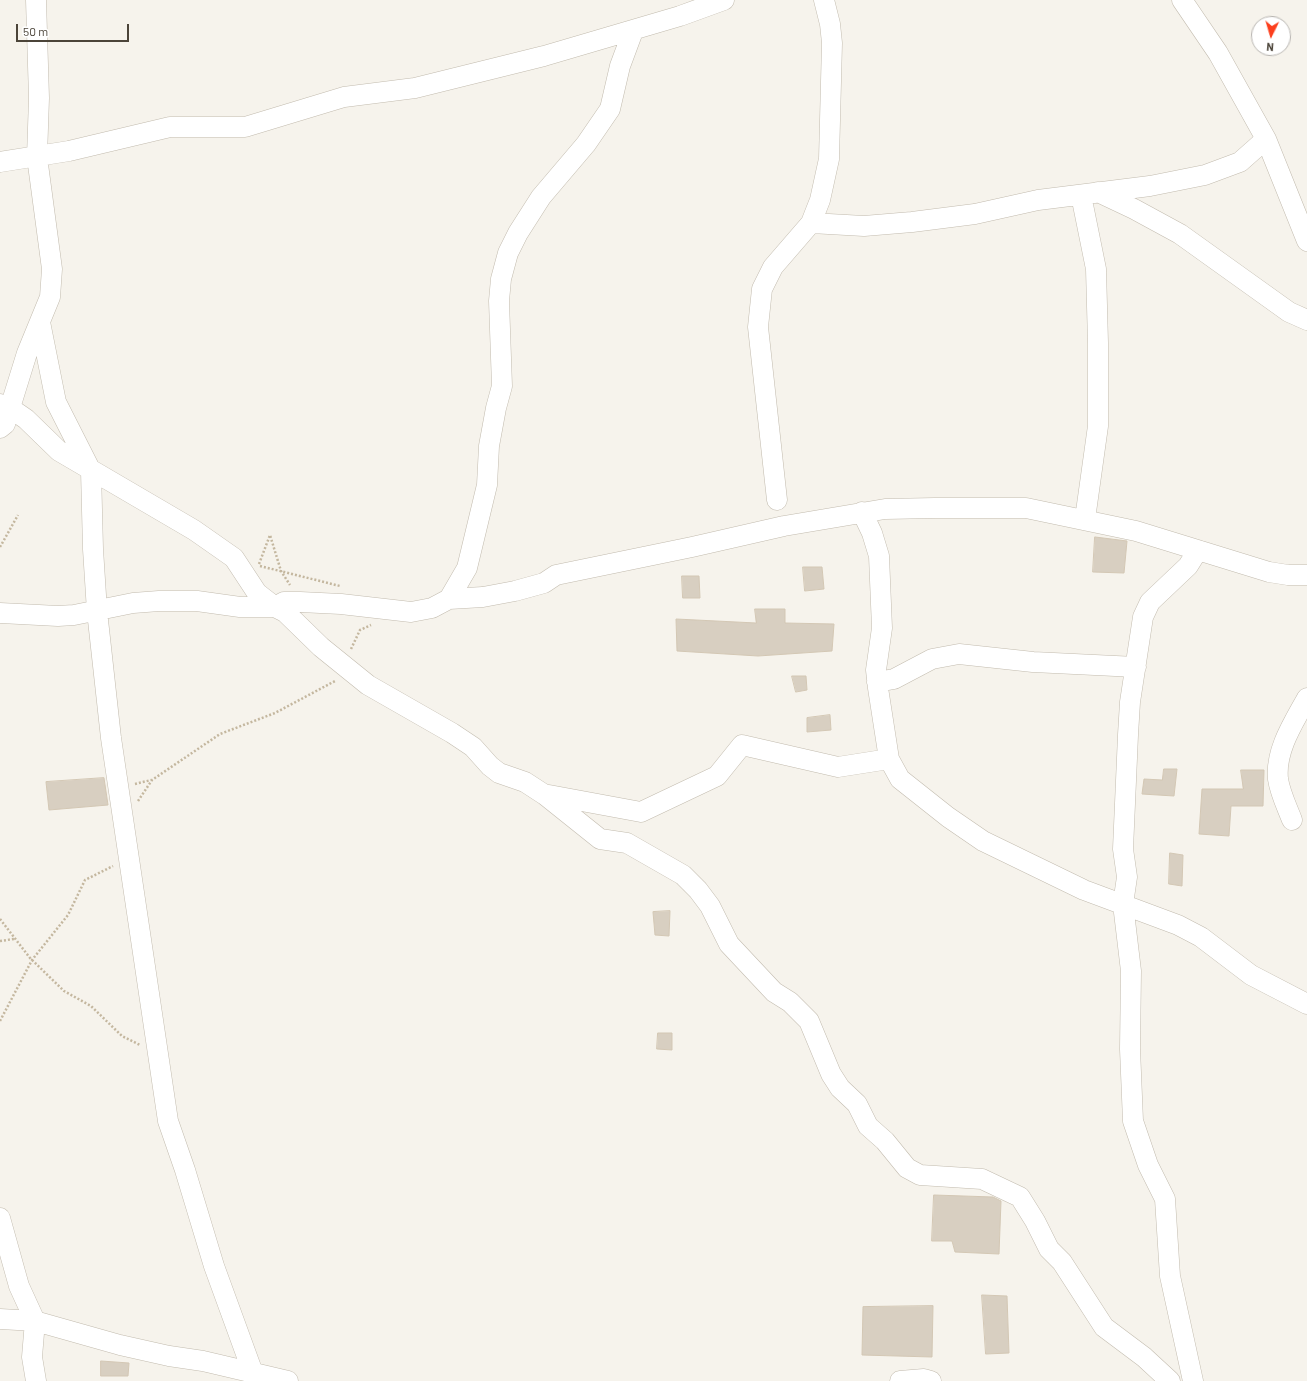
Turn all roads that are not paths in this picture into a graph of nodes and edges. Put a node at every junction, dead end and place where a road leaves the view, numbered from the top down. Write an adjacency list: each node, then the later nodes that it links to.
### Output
1 (36, 0): 7 (street)
2 (724, 0): 5 (street)
3 (824, 0): 10 (street)
4 (1182, 0): 6 (street)
5 (633, 31): 7 (street); 22 (street)
6 (1266, 139): 9 (street); 11 (street)
7 (37, 156): 8 (street); 13 (street)
8 (0, 162)
9 (1090, 194): 10 (street); 12 (street); 19 (street)
10 (811, 223): 17 (street)
11 (1307, 241)
12 (1307, 320)
13 (40, 322): 14 (street); 16 (street)
14 (5, 406): 15 (street); 16 (street)
15 (0, 428)
16 (91, 471): 23 (street); 24 (street)
17 (777, 500)
18 (862, 512): 19 (street); 22 (street); 27 (street)
19 (1085, 519): 20 (street)
20 (1198, 550): 21 (street); 26 (street)
21 (1307, 575)
22 (449, 599): 23 (street)
23 (275, 607): 24 (street); 30 (street)
24 (97, 610): 25 (street); 39 (street)
25 (0, 613)
26 (1136, 667): 27 (street); 32 (street)
27 (877, 682): 29 (street)
28 (1307, 698): 31 (street)
29 (889, 759): 30 (street); 32 (street)
30 (545, 795): 44 (street)
31 (1292, 820)
32 (1123, 904): 33 (street); 45 (street)
33 (1307, 1004)
34 (0, 1218): 36 (street)
35 (0, 1319): 36 (street)
36 (35, 1321): 37 (street); 38 (street)
37 (62, 1329): 38 (street); 39 (street)
38 (32, 1357): 40 (street)
39 (253, 1373): 41 (street)
40 (36, 1381)
41 (288, 1381)
42 (900, 1381): 43 (street)
43 (930, 1381)
44 (1170, 1381)
45 (1193, 1381)

